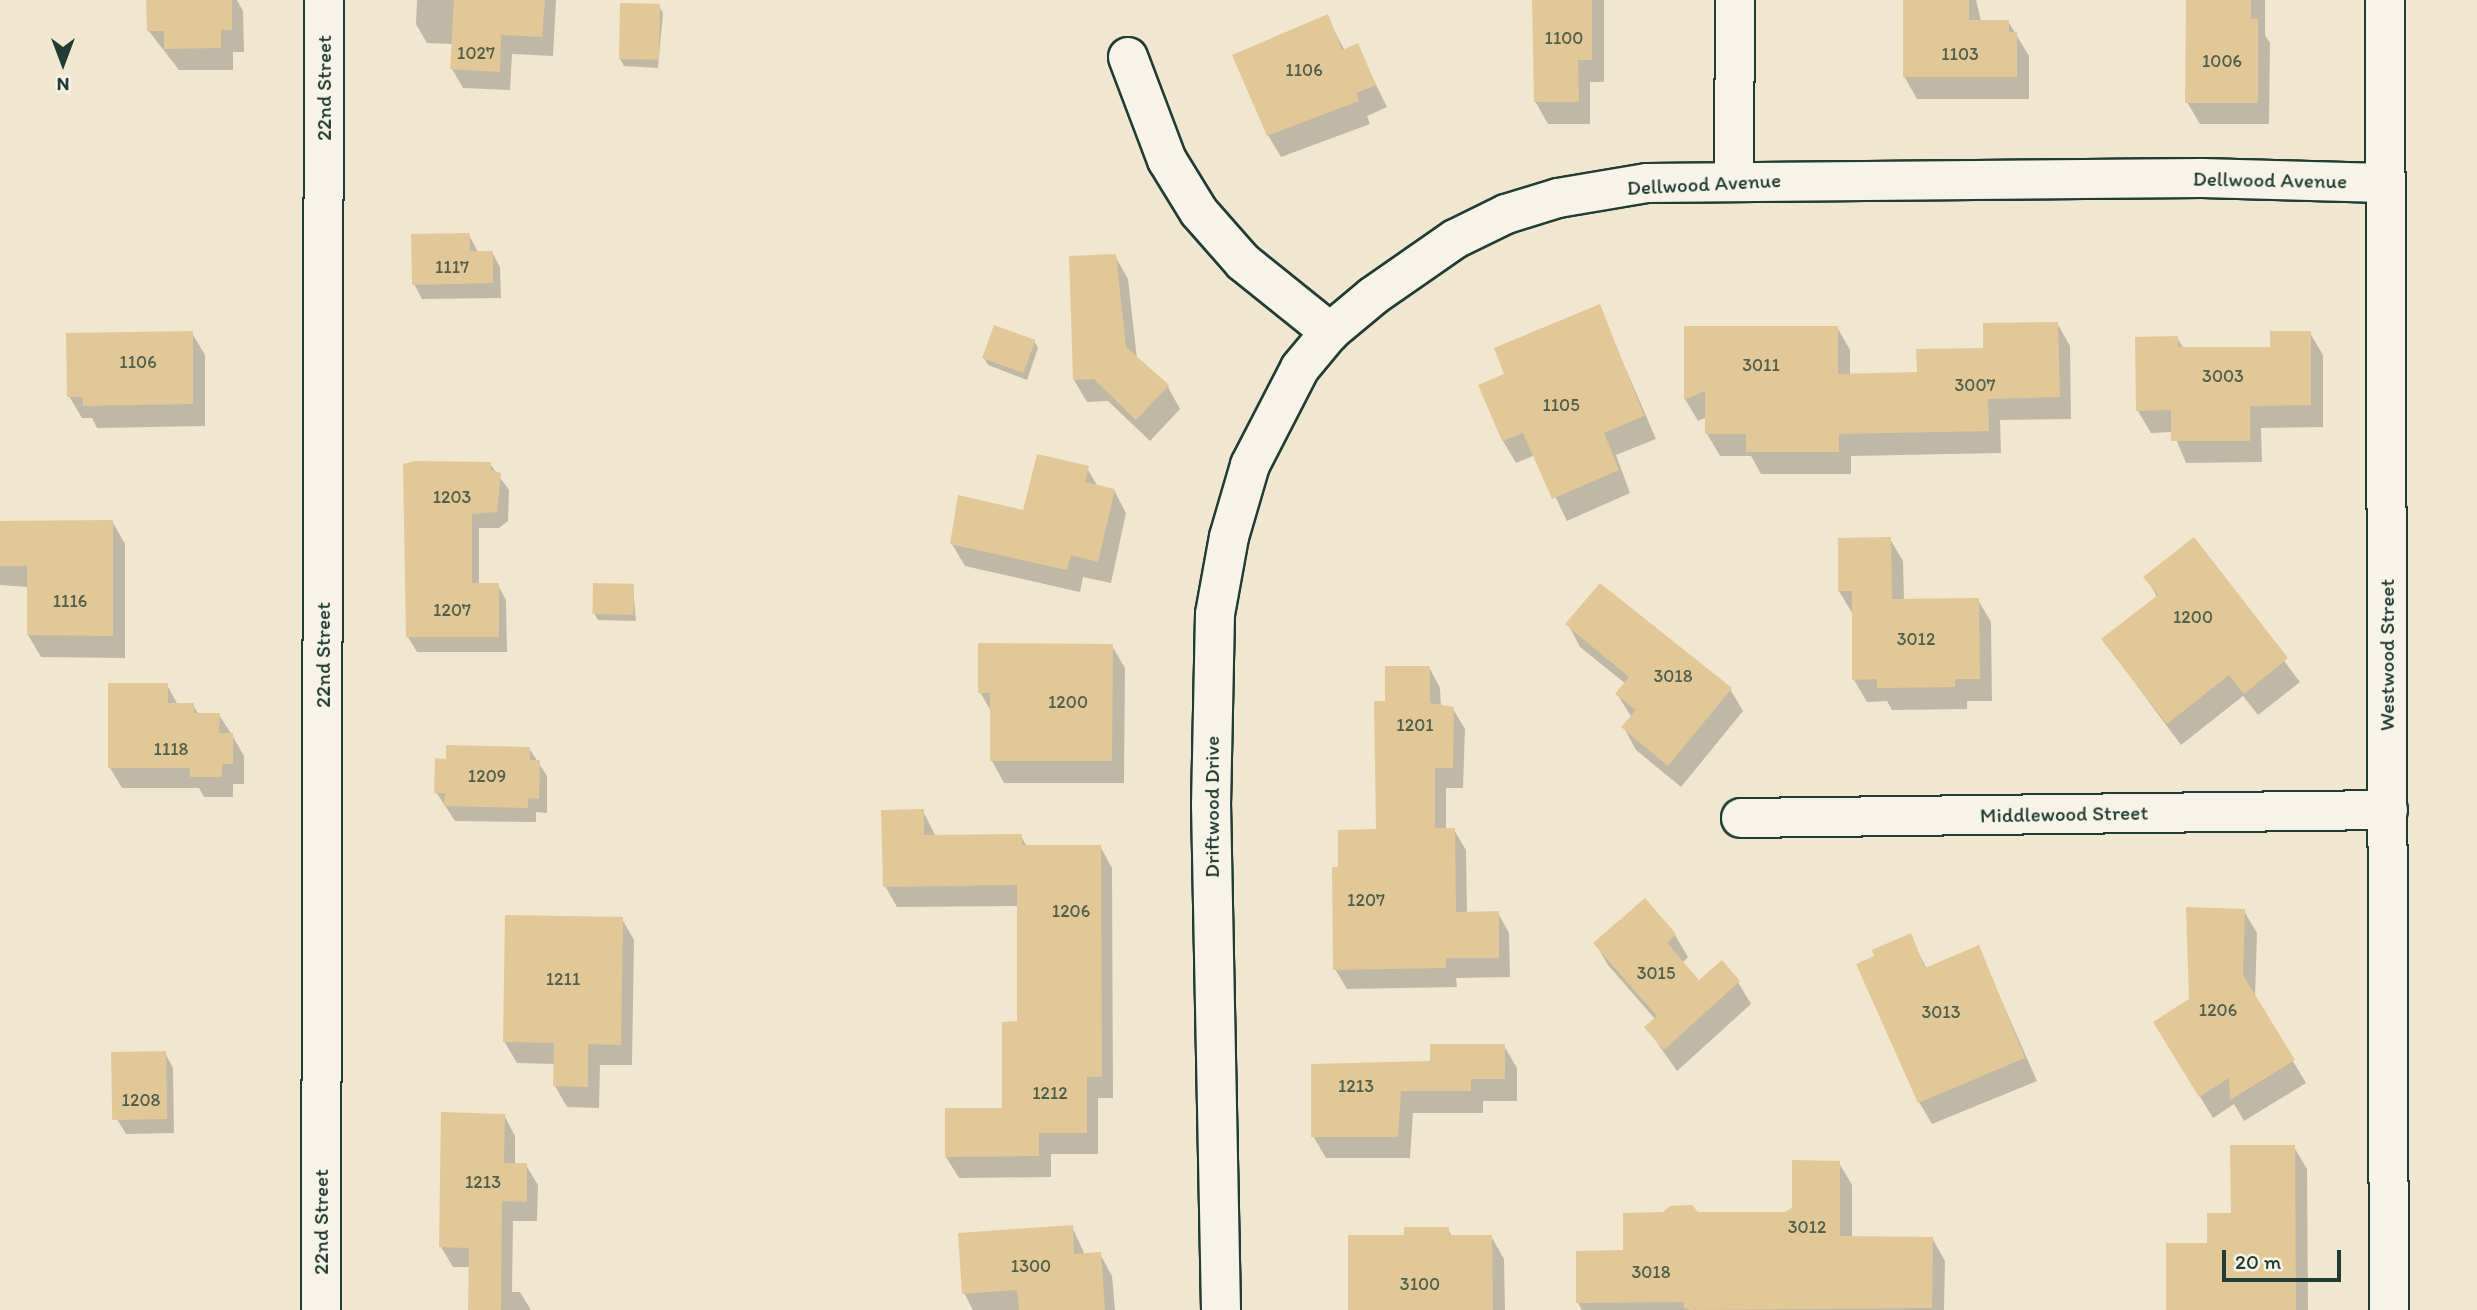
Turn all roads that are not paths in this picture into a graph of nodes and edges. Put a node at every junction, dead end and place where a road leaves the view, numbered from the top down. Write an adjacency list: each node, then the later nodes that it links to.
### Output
1 (324, 0): 10 (street, 22nd Street)
2 (1735, 0): 5 (street)
3 (2385, 0): 6 (street, Westwood Street)
4 (1128, 57): 7 (street)
5 (1734, 180): 6 (street, Dellwood Avenue); 7 (street, Dellwood Avenue)
6 (2383, 183): 8 (street, Westwood Street)
7 (1330, 332): 11 (street, Driftwood Drive)
8 (2388, 810): 9 (street, Middlewood Street); 12 (street, Westwood Street)
9 (1741, 818)
10 (321, 1310)
11 (1221, 1310)
12 (2389, 1310)

